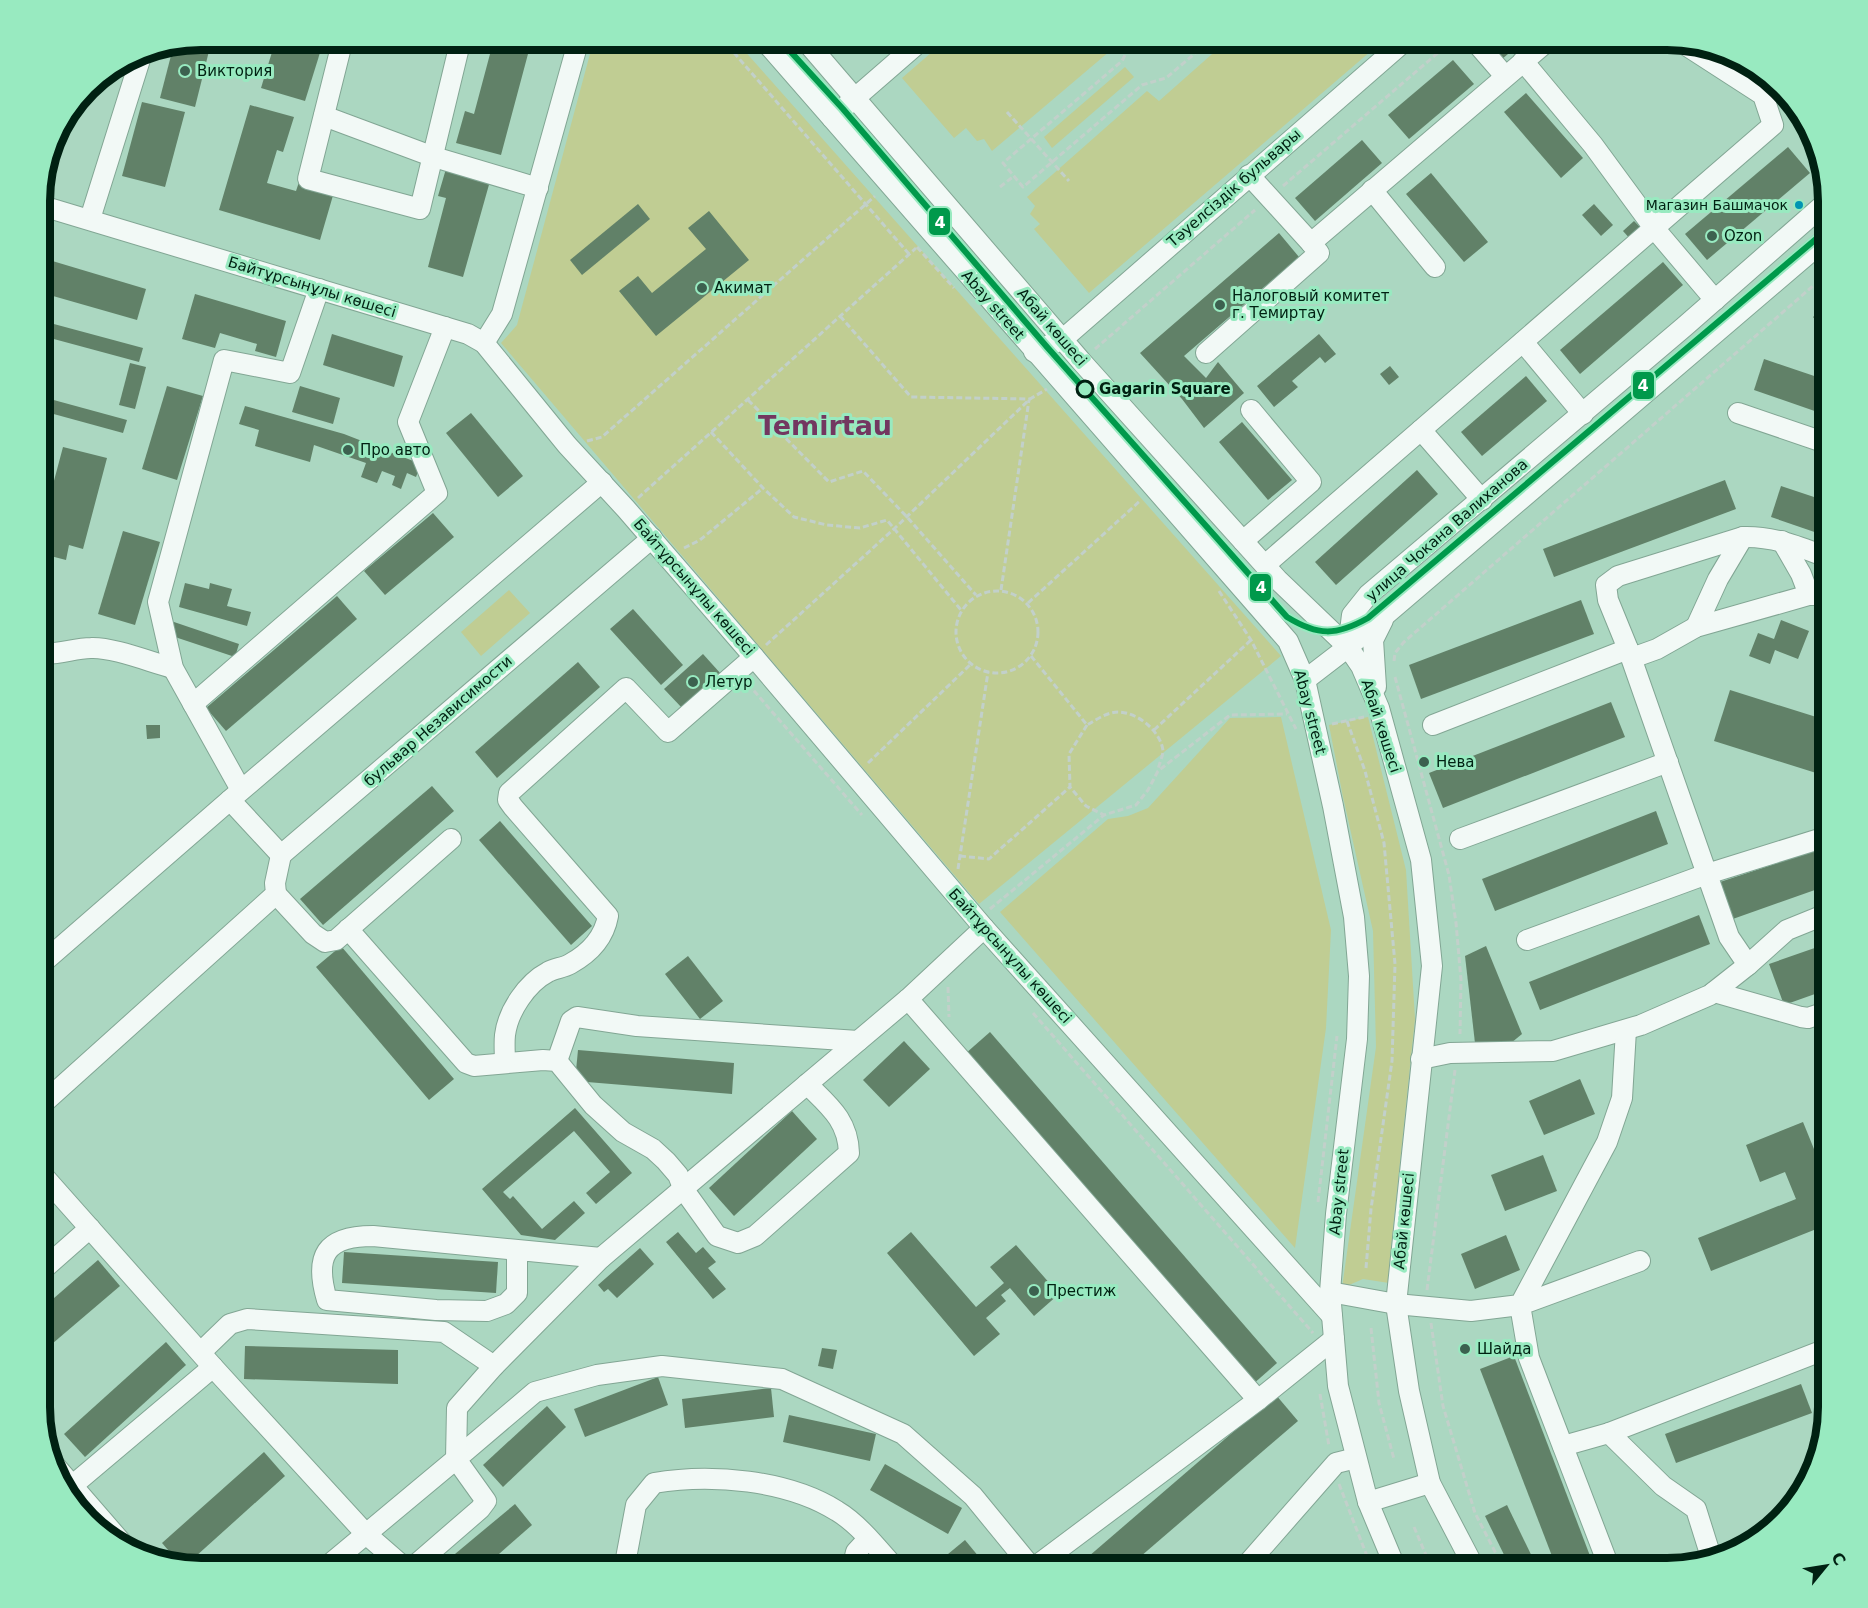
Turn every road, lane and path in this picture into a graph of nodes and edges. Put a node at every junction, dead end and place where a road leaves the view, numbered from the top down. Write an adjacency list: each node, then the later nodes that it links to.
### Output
1 (341, 50): 21 (street)
2 (458, 50): 24 (street)
3 (576, 50): 30 (street)
4 (732, 50): 33 (path)
5 (773, 50): 22 (street, Abay street)
6 (814, 50): 19 (street, Абай көшесі)
7 (910, 50): 19 (street)
8 (1128, 50): 23 (path)
9 (1199, 50): 25 (path)
10 (1394, 50): 26 (street, Тәуелсіздік бульвары)
11 (1483, 50): 16 (street)
12 (1536, 50): 14 (street)
13 (1706, 55): 17 (street)
14 (1523, 61): 16 (street); 37 (street)
15 (139, 63): 36 (street)
16 (1505, 76): 31 (street)
17 (1763, 84)
18 (1769, 89): 37 (street)
19 (855, 98): 22 (street); 49 (street, Абай көшесі)
20 (1007, 112): 23 (path)
21 (324, 116): 24 (street); 24 (street)
22 (832, 118): 38 (street, Abay street)
23 (1031, 139): 25 (path); 27 (path)
24 (434, 157): 30 (street)
25 (1052, 162): 27 (path); 28 (path)
26 (1249, 174): 39 (street); 49 (street, Тәуелсіздік бульвары)
27 (1014, 176): 29 (path)
28 (1069, 181)
29 (1000, 187)
30 (538, 188): 51 (street)
31 (1372, 190): 39 (street); 42 (street)
32 (880, 191): 33 (path)
33 (867, 204): 41 (path); 62 (path)
34 (50, 208): 36 (street, Байтұрсынұлы көшесі)
35 (1818, 210): 46 (street, улица Чокана Валиханова)
36 (90, 219): 44 (street, Байтұрсынұлы көшесі)
37 (1654, 228): 46 (street); 50 (street)
38 (924, 241): 41 (path); 45 (path); 52 (street, Abay street)
39 (1311, 243): 53 (street)
40 (1818, 245): 86 (street, улица Чокана Валиханова)
41 (909, 255): 47 (path)
42 (1435, 267)
43 (1818, 282): 135 (path)
44 (319, 289): 48 (street, Байтұрсынұлы көшесі); 95 (street)
45 (955, 289)
46 (1715, 300): 58 (street, улица Чокана Валиханова)
47 (840, 316): 54 (path); 55 (path)
48 (445, 327): 51 (street, Байтұрсынұлы көшесі); 98 (street)
49 (1063, 339): 52 (street, Тәуелсіздік бульвары); 72 (street, Абай көшесі)
50 (1523, 342): 58 (street); 59 (street)
51 (484, 343): 62 (street, Байтұрсынұлы көшесі)
52 (1034, 352): 97 (street, Abay street)
53 (1206, 353)
54 (748, 399): 60 (path); 68 (path)
55 (1030, 399): 68 (path); 78 (path)
56 (1251, 410): 72 (street)
57 (1738, 413): 61 (street)
58 (1582, 414): 65 (street, улица Чокана Валиханова)
59 (1421, 430): 65 (street); 76 (street)
60 (711, 432): 64 (path); 67 (path)
61 (1818, 440)
62 (567, 445): 63 (street, Байтұрсынұлы көшесі)
63 (602, 482): 67 (street, Байтұрсынұлы көшесі); 110 (street)
64 (763, 488): 69 (path); 75 (path)
65 (1482, 500): 80 (street, улица Чокана Валиханова)
66 (1148, 507): 83 (path)
67 (626, 509): 71 (street, Байтұрсынұлы көшесі)
68 (907, 517): 69 (path); 82 (path)
69 (895, 528): 85 (path); 93 (path)
70 (1743, 537): 73 (street); 87 (street); 91 (street)
71 (652, 538): 75 (street, Байтұрсынұлы көшесі); 115 (street, бульвар Независимости)
72 (1244, 541): 76 (street, Абай көшесі)
73 (1782, 541): 74 (street); 79 (street)
74 (1818, 554)
75 (668, 557): 93 (street, Байтұрсынұлы көшесі)
76 (1265, 565): 84 (street, Абай көшесі)
77 (1215, 585): 88 (path)
78 (1001, 590): 82 (path); 83 (path)
79 (1818, 594)
80 (1368, 595): 84 (street); 89 (street, улица Чокана Валиханова)
81 (1818, 595): 87 (street)
82 (976, 596): 85 (path)
83 (1028, 603): 92 (path)
84 (1306, 607): 89 (street, Абай көшесі)
85 (962, 610): 94 (path)
86 (1386, 615): 89 (street, улица Чокана Валиханова); 99 (street)
87 (1696, 627): 91 (street)
88 (1251, 640): 100 (path); 105 (path)
89 (1348, 647): 97 (street); 99 (street, Абай көшесі)
90 (50, 654): 95 (street)
91 (1630, 654): 103 (street); 106 (street)
92 (1031, 656): 96 (path); 102 (path)
93 (754, 657): 119 (street, Байтұрсынұлы көшесі); 138 (street)
94 (970, 664): 96 (path); 107 (path)
95 (173, 669): 98 (street)
96 (988, 672): 116 (path)
97 (1305, 680): 104 (street, Abay street)
98 (193, 704): 110 (street)
99 (1380, 711): 101 (path); 136 (street, Абай көшесі)
100 (1288, 714): 104 (path); 108 (path)
101 (1347, 721): 104 (path); 149 (path)
102 (1087, 725): 105 (path); 109 (path)
103 (1433, 725)
104 (1315, 728): 150 (street, Abay street)
105 (1154, 730): 108 (path)
106 (1668, 762): 113 (street); 117 (street)
107 (868, 763)
108 (1158, 771): 111 (path)
109 (1070, 787): 111 (path); 116 (path)
110 (235, 795): 115 (street); 125 (street)
111 (1104, 815): 120 (path)
112 (451, 839): 123 (street)
113 (1460, 839)
114 (1818, 839): 117 (street)
115 (281, 855): 118 (street)
116 (960, 856): 119 (path)
117 (1707, 874): 124 (street); 127 (street)
118 (276, 894): 123 (street); 140 (street)
119 (954, 894): 122 (street, Байтұрсынұлы көшесі)
120 (984, 903)
121 (1818, 918): 127 (street)
122 (984, 928): 126 (street); 150 (street, Байтұрсынұлы көшесі)
123 (348, 929): 138 (street)
124 (1527, 940)
125 (50, 956)
126 (948, 962): 129 (street); 134 (path)
127 (1748, 965): 128 (street)
128 (1714, 992): 130 (street); 132 (street)
129 (908, 999): 133 (street); 134 (street)
130 (1818, 1015)
131 (1338, 1029): 143 (path)
132 (1626, 1030): 135 (street); 152 (street)
133 (858, 1041): 137 (street); 139 (street)
134 (949, 1045): 161 (street)
135 (1458, 1053): 136 (street); 153 (path)
136 (1422, 1059): 151 (street, Абай көшесі)
137 (557, 1061): 138 (street); 142 (street)
138 (505, 1062)
139 (807, 1084): 142 (street); 142 (street)
140 (50, 1097)
141 (50, 1186): 144 (street)
142 (684, 1190): 146 (street)
143 (1317, 1211)
144 (90, 1228): 148 (street); 158 (street)
145 (517, 1250): 145 (street); 146 (street)
146 (601, 1258): 159 (street)
147 (1640, 1261): 152 (street)
148 (50, 1263)
149 (1366, 1268)
150 (1322, 1294): 151 (street); 155 (street, Abay street); 157 (path)
151 (1396, 1304): 153 (street); 169 (street, Абай көшесі)
152 (1520, 1305): 153 (street); 163 (street)
153 (1429, 1307): 190 (path)
154 (1371, 1328): 166 (path)
155 (1334, 1339): 157 (street); 164 (street, Abay street)
156 (1818, 1352): 162 (street)
157 (1313, 1356): 161 (street)
158 (207, 1359): 159 (street); 170 (street); 174 (street)
159 (494, 1366): 165 (street)
160 (1319, 1389): 167 (path)
161 (1258, 1400): 184 (street)
162 (1609, 1433): 163 (street); 176 (street)
163 (1563, 1446): 191 (street)
164 (1356, 1458): 167 (street); 171 (street, Abay street)
165 (456, 1459): 174 (street); 179 (street); 183 (street)
166 (1394, 1459)
167 (1333, 1466): 185 (street); 186 (path)
168 (69, 1480): 170 (street)
169 (1430, 1484): 171 (street); 189 (street, Абай көшесі)
170 (73, 1485): 172 (street)
171 (1368, 1502): 187 (street, Abay street)
172 (108, 1526)
173 (1414, 1527): 188 (path)
174 (366, 1534): 177 (street); 178 (street)
175 (868, 1539): 180 (street); 181 (street); 182 (street)
176 (1709, 1552)
177 (337, 1558)
178 (392, 1558)
179 (423, 1558)
180 (626, 1558)
181 (855, 1558)
182 (886, 1558)
183 (1023, 1558)
184 (1047, 1558)
185 (1253, 1558)
186 (1368, 1558)
187 (1391, 1558)
188 (1427, 1558)
189 (1469, 1558)
190 (1498, 1558)
191 (1606, 1558)

